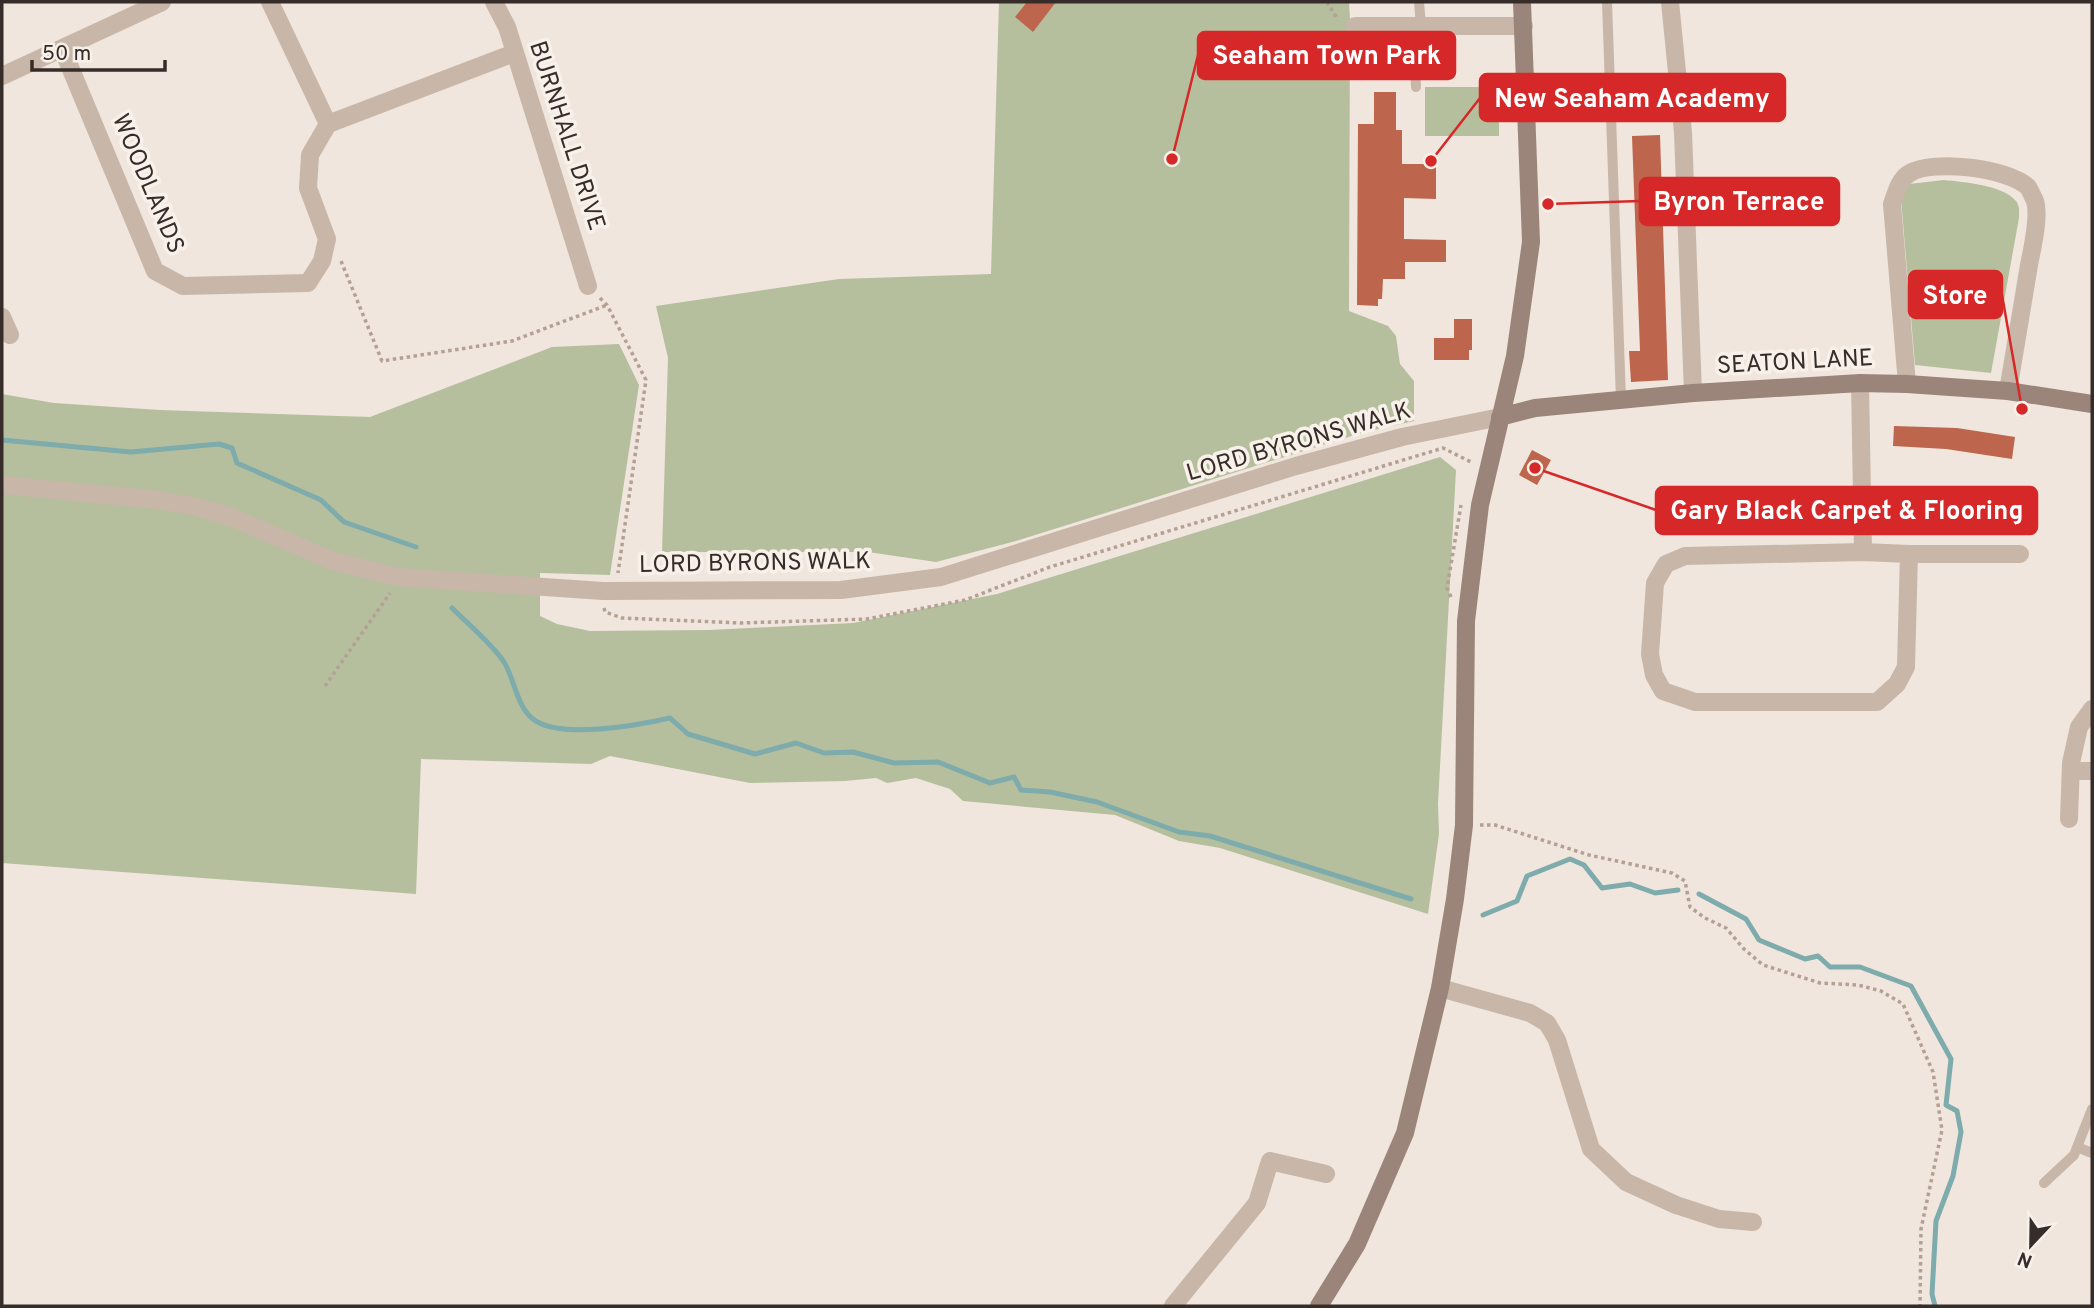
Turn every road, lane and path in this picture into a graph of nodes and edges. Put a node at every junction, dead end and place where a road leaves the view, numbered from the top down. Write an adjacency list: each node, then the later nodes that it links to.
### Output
1 (162, 2): 11 (street)
2 (270, 2): 15 (street)
3 (494, 2): 12 (street, BURNHALL DRIVE)
4 (1419, 2): 9 (lane)
5 (1522, 2): 10 (main road)
6 (1607, 2): 23 (lane)
7 (1670, 2): 22 (street)
8 (1355, 26): 9 (street)
9 (1417, 26): 10 (street); 14 (lane)
10 (1524, 26): 25 (main road)
11 (62, 48): 13 (street); 16 (street, WOODLANDS)
12 (514, 53): 15 (street); 17 (street, BURNHALL DRIVE)
13 (2, 76)
14 (1416, 87)
15 (328, 124): 16 (street)
16 (325, 248): 18 (path)
17 (588, 286): 18 (path)
18 (607, 305): 31 (path)
19 (1860, 383): 20 (main road, SEATON LANE); 22 (main road, SEATON LANE); 27 (street)
20 (1907, 383): 21 (main road, SEATON LANE); 21 (street)
21 (2008, 391): 24 (main road, SEATON LANE)
22 (1693, 393): 23 (main road, SEATON LANE)
23 (1621, 400): 25 (main road, SEATON LANE)
24 (2092, 404)
25 (1500, 417): 31 (street, LORD BYRONS WALK); 37 (main road)
26 (2, 485): 30 (street, LORD BYRONS WALK)
27 (1863, 552): 28 (street); 28 (street)
28 (1909, 554): 29 (street)
29 (2020, 554)
30 (398, 577): 31 (street, LORD BYRONS WALK); 32 (path)
31 (603, 591)
32 (326, 686)
33 (2092, 709): 34 (street)
34 (2071, 771): 35 (street); 36 (street)
35 (2092, 771)
36 (2069, 819)
37 (1464, 825): 38 (main road); 47 (path)
38 (1440, 988): 44 (street); 46 (main road)
39 (2092, 1108): 40 (lane)
40 (2077, 1147): 41 (lane); 43 (lane)
41 (2092, 1153)
42 (1326, 1174): 45 (street)
43 (2044, 1183)
44 (1753, 1222)
45 (1173, 1306)
46 (1319, 1306)
47 (1920, 1306)

